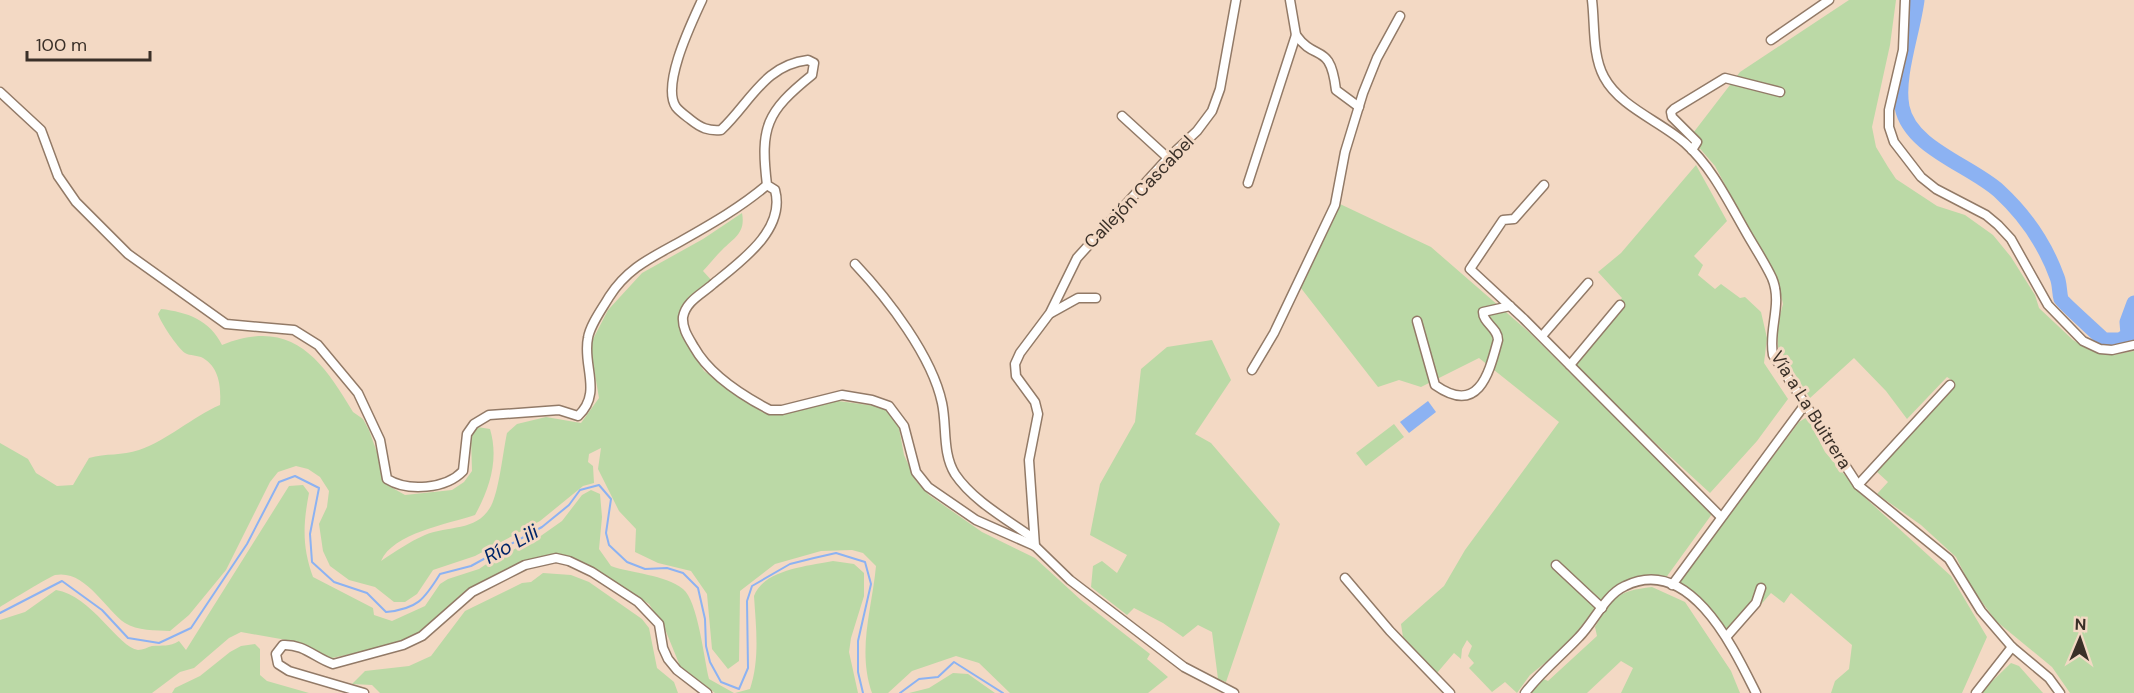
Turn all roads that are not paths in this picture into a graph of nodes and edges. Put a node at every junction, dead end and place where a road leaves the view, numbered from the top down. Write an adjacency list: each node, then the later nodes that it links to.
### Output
1 (702, 0): 17 (street)
2 (1236, 0): 15 (street, Callejón Cascabel)
3 (1290, 0): 8 (street)
4 (1592, 0): 14 (street, Vía a La Buitrera)
5 (1829, 0): 9 (street)
6 (1905, 0): 27 (street)
7 (1401, 16): 12 (street)
8 (1296, 35): 12 (street); 16 (street)
9 (1771, 40)
10 (0, 92): 17 (street)
11 (1780, 92): 14 (street)
12 (1359, 107): 29 (street)
13 (1122, 116): 15 (street)
14 (1692, 150): 31 (street, Vía a La Buitrera)
15 (1168, 158): 24 (street, Callejón Cascabel)
16 (1248, 183)
17 (767, 185): 34 (street)
18 (1544, 185): 23 (street)
19 (855, 264): 34 (street)
20 (1588, 283): 26 (street)
21 (1096, 298): 24 (street)
22 (1620, 305): 28 (street)
23 (1510, 306): 25 (street); 26 (street)
24 (1050, 313): 34 (street, Callejón Cascabel)
25 (1417, 321)
26 (1542, 336): 28 (street)
27 (2134, 345)
28 (1570, 365): 33 (street)
29 (1252, 370)
30 (1950, 384): 32 (street)
31 (1806, 403): 32 (street, Vía a La Buitrera); 33 (street)
32 (1858, 485): 41 (street, Vía a La Buitrera)
33 (1721, 517): 37 (street)
34 (1034, 542): 44 (street)
35 (1556, 565): 39 (street)
36 (1345, 578): 45 (street)
37 (1672, 585): 39 (street); 40 (street)
38 (1761, 588): 40 (street)
39 (1602, 608): 46 (street)
40 (1727, 636): 47 (street)
41 (2012, 646): 48 (street); 49 (street, Vía a La Buitrera)
42 (364, 693): 43 (street)
43 (707, 693)
44 (1234, 693)
45 (1450, 693)
46 (1525, 693)
47 (1755, 693)
48 (1976, 693)
49 (2060, 693)

